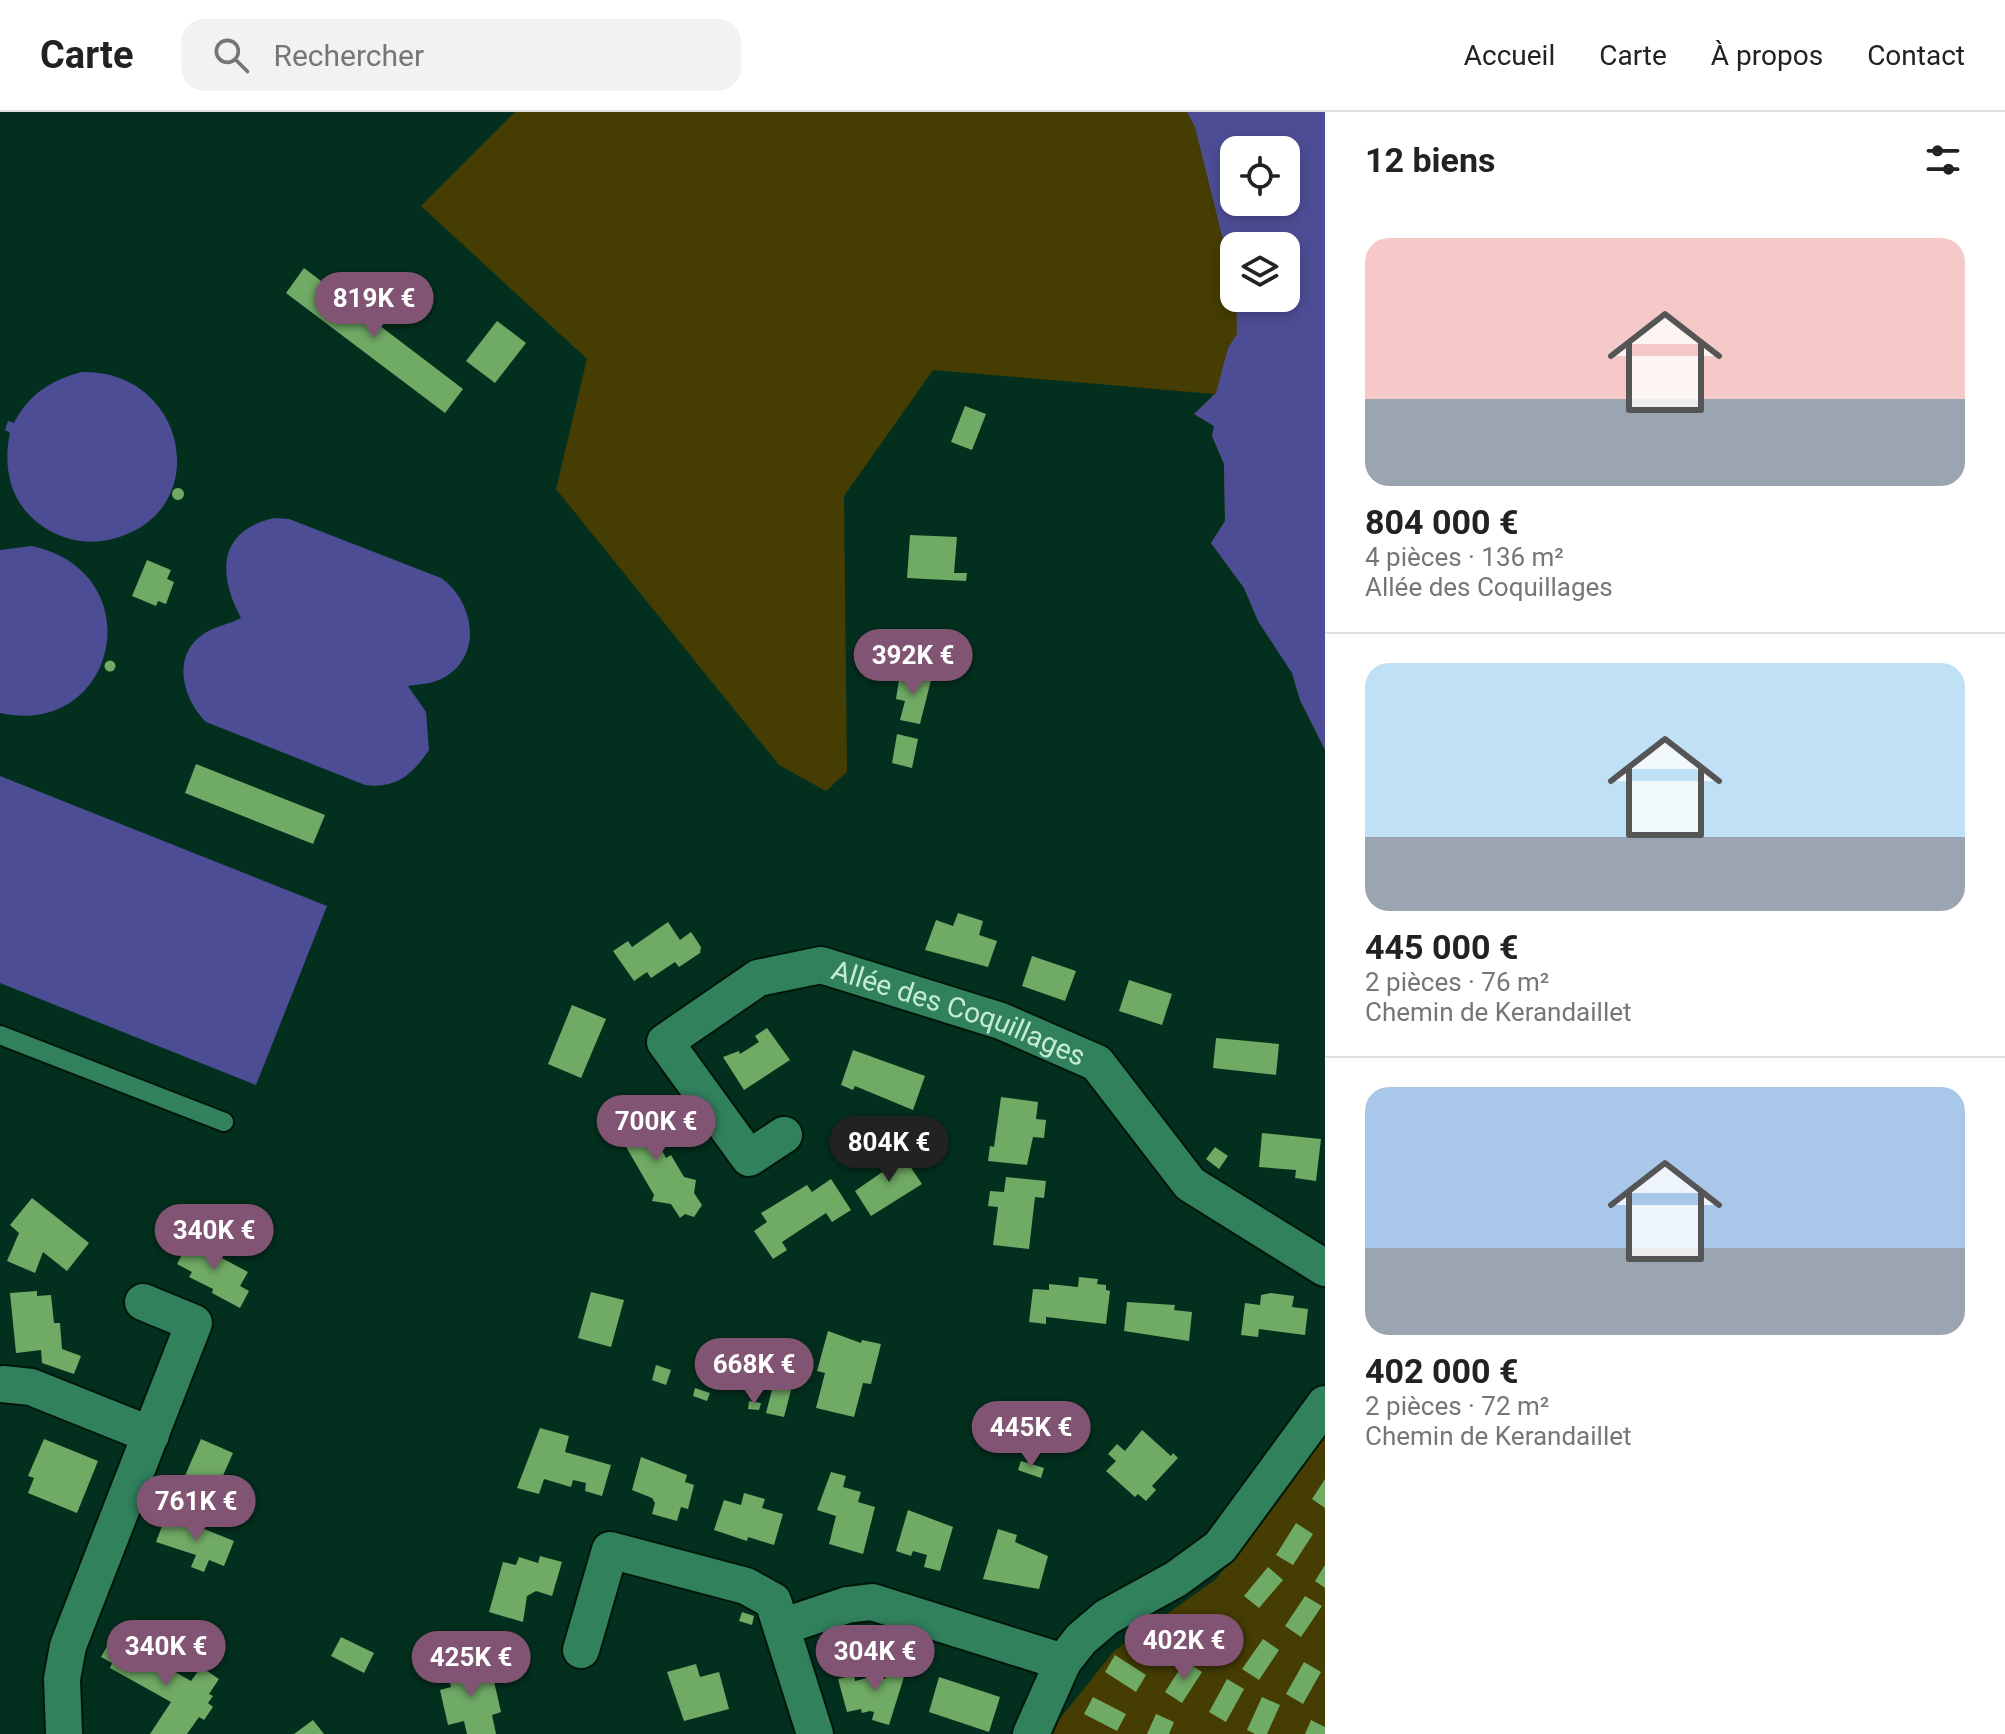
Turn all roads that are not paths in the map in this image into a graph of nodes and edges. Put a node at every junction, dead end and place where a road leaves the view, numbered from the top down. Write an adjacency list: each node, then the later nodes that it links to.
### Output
1 (0, 1035): 2 (lane)
2 (224, 1122)
3 (784, 1135): 4 (street, Allée des Coquillages)
4 (1325, 1268)
5 (143, 1302): 8 (street)
6 (3, 1384): 8 (street)
7 (1325, 1404): 11 (street)
8 (151, 1435): 12 (street)
9 (784, 1626): 10 (street); 11 (street); 13 (street)
10 (581, 1650)
11 (1063, 1662): 14 (street)
12 (64, 1734)
13 (815, 1734)
14 (1031, 1734)

